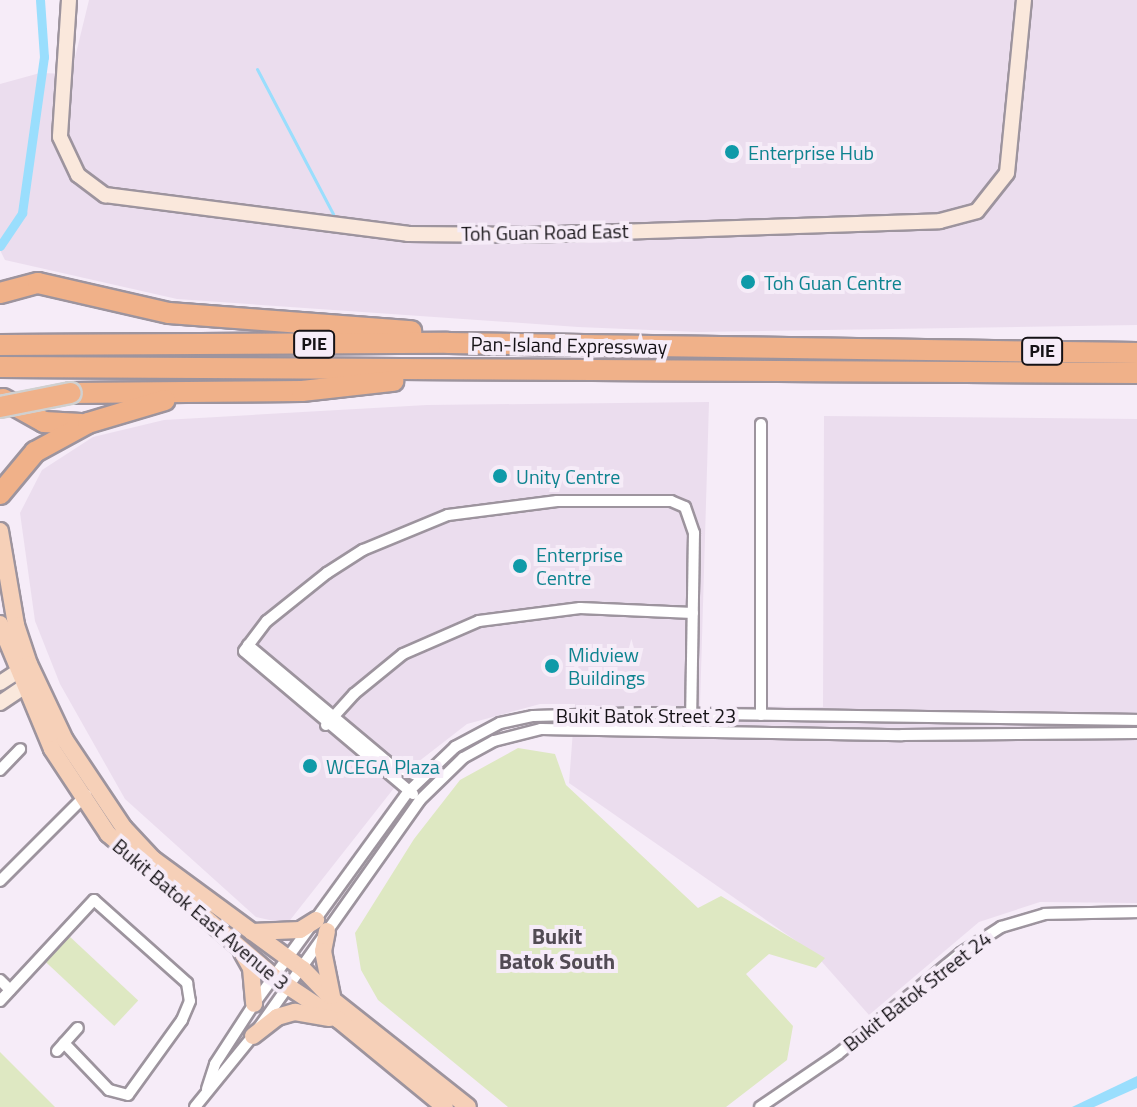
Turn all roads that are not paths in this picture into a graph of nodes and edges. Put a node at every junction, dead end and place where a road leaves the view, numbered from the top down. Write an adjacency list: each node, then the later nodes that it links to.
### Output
1 (69, 0): 2 (street, Toh Guan Road East)
2 (1024, 0)
3 (0, 270): 4 (highway)
4 (21, 285): 5 (highway); 6 (highway)
5 (0, 293)
6 (562, 344): 7 (highway, Pan-Island Expressway / PIE); 8 (highway, Pan-Island Expressway / PIE)
7 (0, 345)
8 (1137, 353)
9 (0, 367): 10 (highway, Pan-Island Expressway / PIE)
10 (453, 372): 11 (highway, Pan-Island Expressway / PIE); 12 (highway)
11 (1137, 373)
12 (194, 393): 14 (highway, bridge); 15 (highway)
13 (0, 398): 15 (highway)
14 (0, 407)
15 (88, 423): 17 (highway)
16 (761, 424): 25 (street)
17 (0, 494)
18 (0, 531): 21 (main road, Bukit Batok East Avenue 3)
19 (693, 613): 24 (street); 27 (street); 27 (street)
20 (0, 624): 21 (main road, Bukit Batok East Avenue 3)
21 (26, 675): 22 (street); 23 (street); 33 (main road, Bukit Batok East Avenue 3); 35 (main road, Bukit Batok East Avenue 3)
22 (0, 683)
23 (0, 703)
24 (692, 714): 25 (street, Bukit Batok Street 23); 28 (street); 32 (street, Bukit Batok Street 23)
25 (761, 715): 26 (street, Bukit Batok Street 23)
26 (1137, 720)
27 (329, 722): 32 (street); 34 (street)
28 (691, 731): 29 (street, Bukit Batok Street 23); 36 (street, Bukit Batok Street 23)
29 (1137, 733)
30 (20, 749): 31 (street)
31 (0, 770)
32 (421, 777): 34 (street, Bukit Batok Street 23)
33 (91, 781): 35 (street); 40 (main road, Bukit Batok East Avenue 3)
34 (409, 791): 36 (street); 39 (street, Bukit Batok Street 23)
35 (83, 800): 37 (street); 41 (main road, Bukit Batok East Avenue 3)
36 (420, 800): 39 (street, Bukit Batok Street 23)
37 (0, 881)
38 (1137, 912): 57 (street, Bukit Batok Street 24)
39 (321, 926): 40 (main road); 42 (street, Bukit Batok Street 23); 43 (street, Bukit Batok Street 23); 47 (main road)
40 (250, 932): 42 (main road, Bukit Batok East Avenue 3)
41 (239, 946): 45 (main road, Bukit Batok East Avenue 3); 49 (main road)
42 (289, 958): 43 (main road, Bukit Batok East Avenue 3); 45 (street, Bukit Batok Street 23)
43 (303, 969): 45 (street, Bukit Batok Street 23); 47 (main road, Bukit Batok East Avenue 3)
44 (0, 980): 46 (street)
45 (280, 982): 49 (street); 50 (main road, Bukit Batok East Avenue 3); 52 (street)
46 (10, 990): 48 (street); 51 (street)
47 (333, 1000): 56 (main road, Bukit Batok East Avenue 3)
48 (0, 1001)
49 (254, 1004): 53 (street)
50 (339, 1020): 52 (main road); 55 (main road, Bukit Batok East Avenue 3)
51 (78, 1028)
52 (253, 1036): 53 (street)
53 (206, 1091): 54 (street)
54 (195, 1107)
55 (445, 1107)
56 (468, 1107)
57 (760, 1107)

